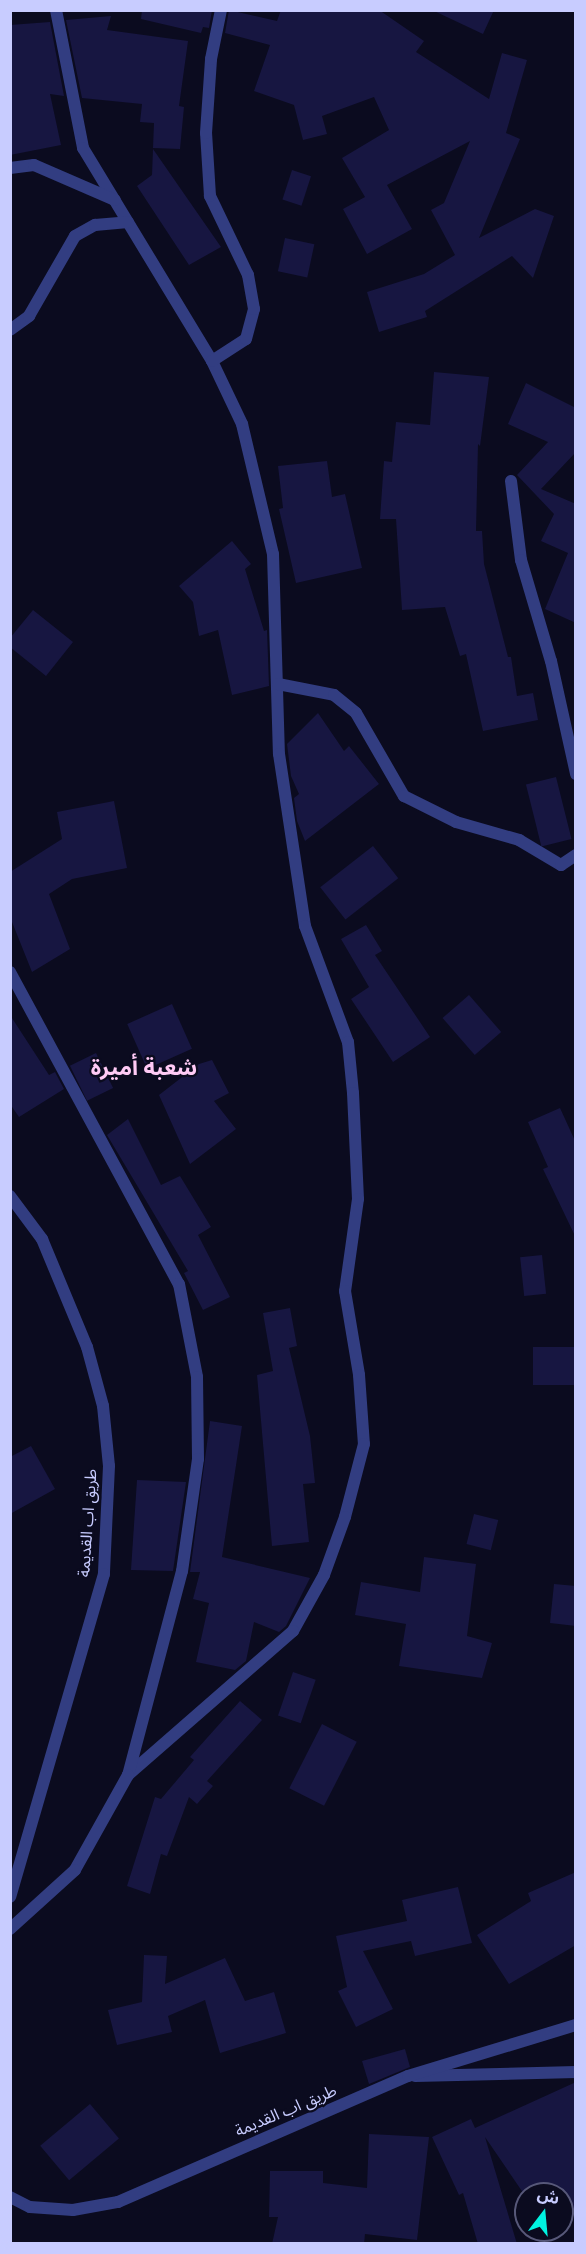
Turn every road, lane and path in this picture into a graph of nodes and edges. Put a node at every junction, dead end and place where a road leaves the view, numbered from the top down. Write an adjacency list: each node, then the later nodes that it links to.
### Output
1 (56, 10): 4 (street)
2 (221, 10): 7 (street)
3 (10, 168): 4 (street)
4 (115, 200): 5 (street)
5 (128, 222): 6 (street); 7 (street)
6 (10, 330)
7 (212, 361): 9 (street)
8 (510, 481): 10 (street)
9 (278, 684): 11 (street); 14 (street)
10 (576, 774)
11 (576, 855)
12 (10, 972): 14 (street)
13 (10, 1196): 15 (street, طريق اب القديمة)
14 (128, 1775): 16 (street)
15 (10, 1897)
16 (10, 1929)
17 (576, 2025): 19 (street, طريق اب القديمة)
18 (576, 2072): 19 (street)
19 (408, 2076): 20 (street, طريق اب القديمة)
20 (10, 2197)

